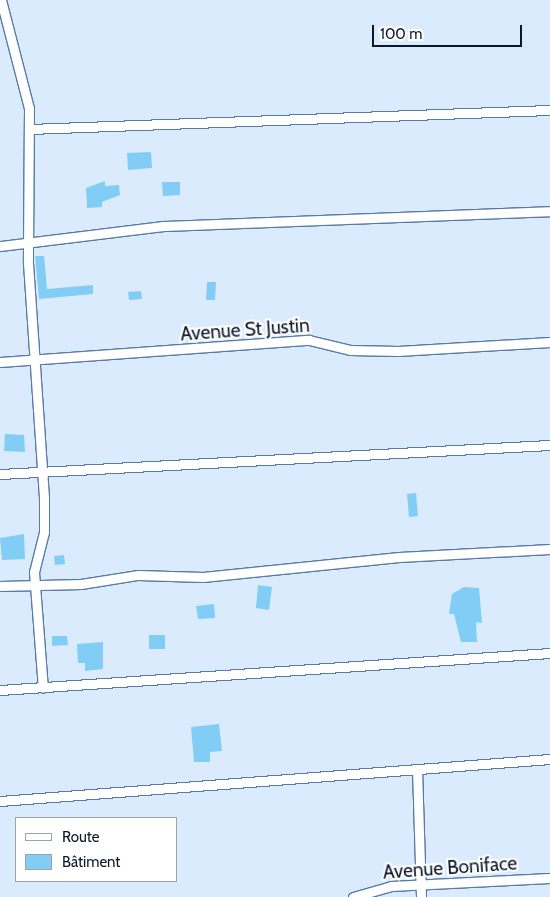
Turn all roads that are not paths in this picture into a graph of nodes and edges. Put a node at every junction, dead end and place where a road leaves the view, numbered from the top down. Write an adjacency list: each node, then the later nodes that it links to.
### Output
1 (1, 0): 3 (street)
2 (550, 110): 3 (street)
3 (29, 129): 5 (street)
4 (550, 211): 5 (street)
5 (28, 240): 6 (street); 8 (street)
6 (0, 246)
7 (550, 342): 8 (street, Avenue St Justin)
8 (34, 360): 9 (street, Avenue St Justin); 11 (street)
9 (0, 362)
10 (550, 445): 11 (street)
11 (42, 472): 12 (street); 14 (street)
12 (0, 474)
13 (550, 549): 14 (street)
14 (36, 583): 15 (street); 17 (street)
15 (0, 586)
16 (550, 653): 17 (street)
17 (43, 688): 18 (street)
18 (0, 690)
19 (550, 759): 20 (street)
20 (417, 769): 21 (street); 23 (street)
21 (0, 801)
22 (550, 878): 23 (street, Avenue Boniface)
23 (420, 885): 24 (street, Avenue Boniface); 25 (street)
24 (353, 897)
25 (421, 897)

